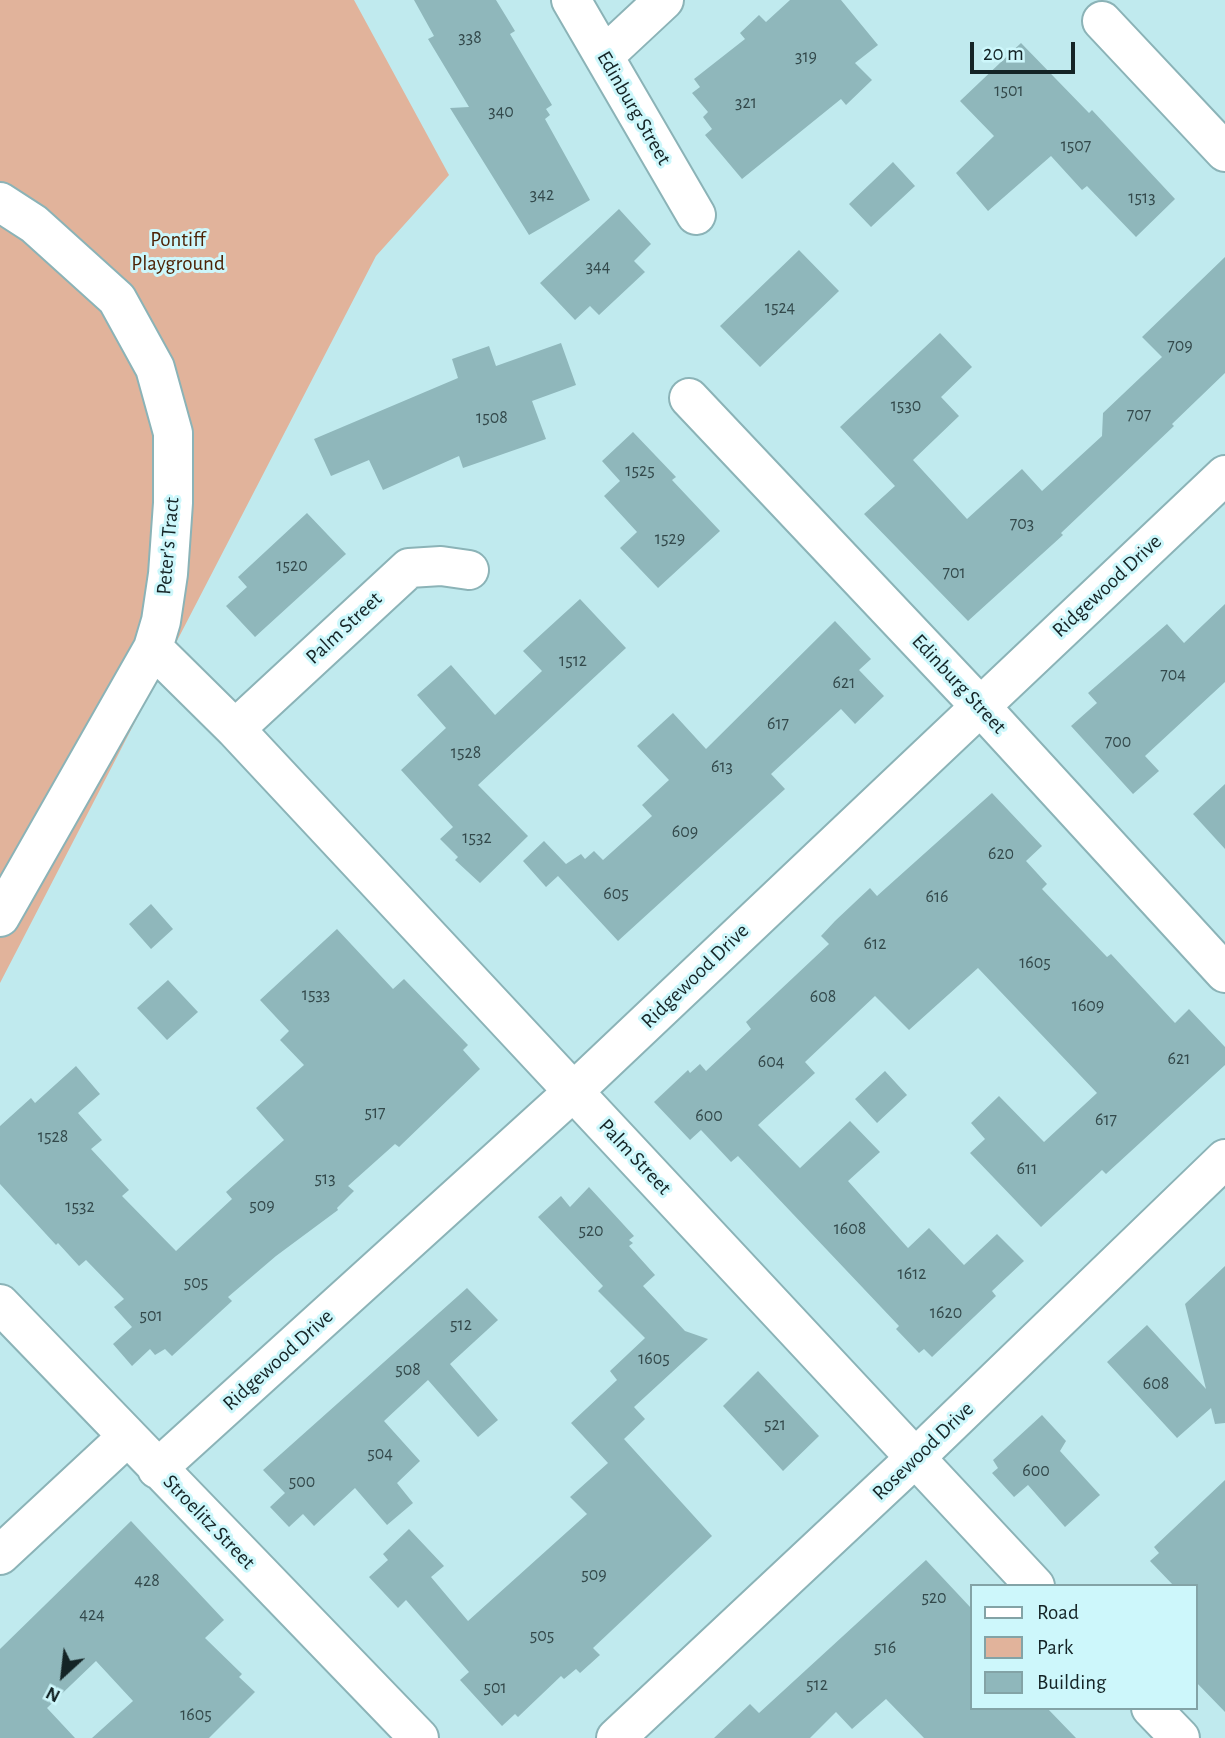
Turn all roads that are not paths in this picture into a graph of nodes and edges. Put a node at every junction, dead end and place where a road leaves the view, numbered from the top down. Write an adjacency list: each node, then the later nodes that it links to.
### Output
1 (571, 0): 4 (street, Edinburg Street)
2 (664, 0): 4 (street)
3 (1102, 21): 5 (street)
4 (604, 56): 7 (street, Edinburg Street)
5 (1225, 152)
6 (0, 202): 11 (street, Peter's Tract)
7 (696, 215)
8 (689, 398): 12 (street, Edinburg Street)
9 (1225, 475): 12 (street, Ridgewood Drive)
10 (469, 570): 13 (street, Palm Street)
11 (153, 648): 13 (street, Palm Street); 14 (street, Peter's Tract)
12 (980, 706): 15 (street, Edinburg Street); 16 (street, Ridgewood Drive)
13 (235, 729): 16 (street, Palm Street)
14 (0, 917)
15 (1225, 972)
16 (575, 1091): 20 (street, Palm Street); 21 (street, Ridgewood Drive)
17 (1225, 1159): 20 (street, Rosewood Drive)
18 (0, 1304): 19 (street, Stroelitz Street)
19 (127, 1437): 21 (street, Stroelitz Street); 22 (street)
20 (914, 1460): 23 (street, Palm Street); 26 (street, Rosewood Drive)
21 (158, 1469): 25 (street, Stroelitz Street)
22 (0, 1555)
23 (1033, 1584)
24 (1154, 1710): 27 (street)
25 (419, 1738)
26 (616, 1738)
27 (1180, 1738)

